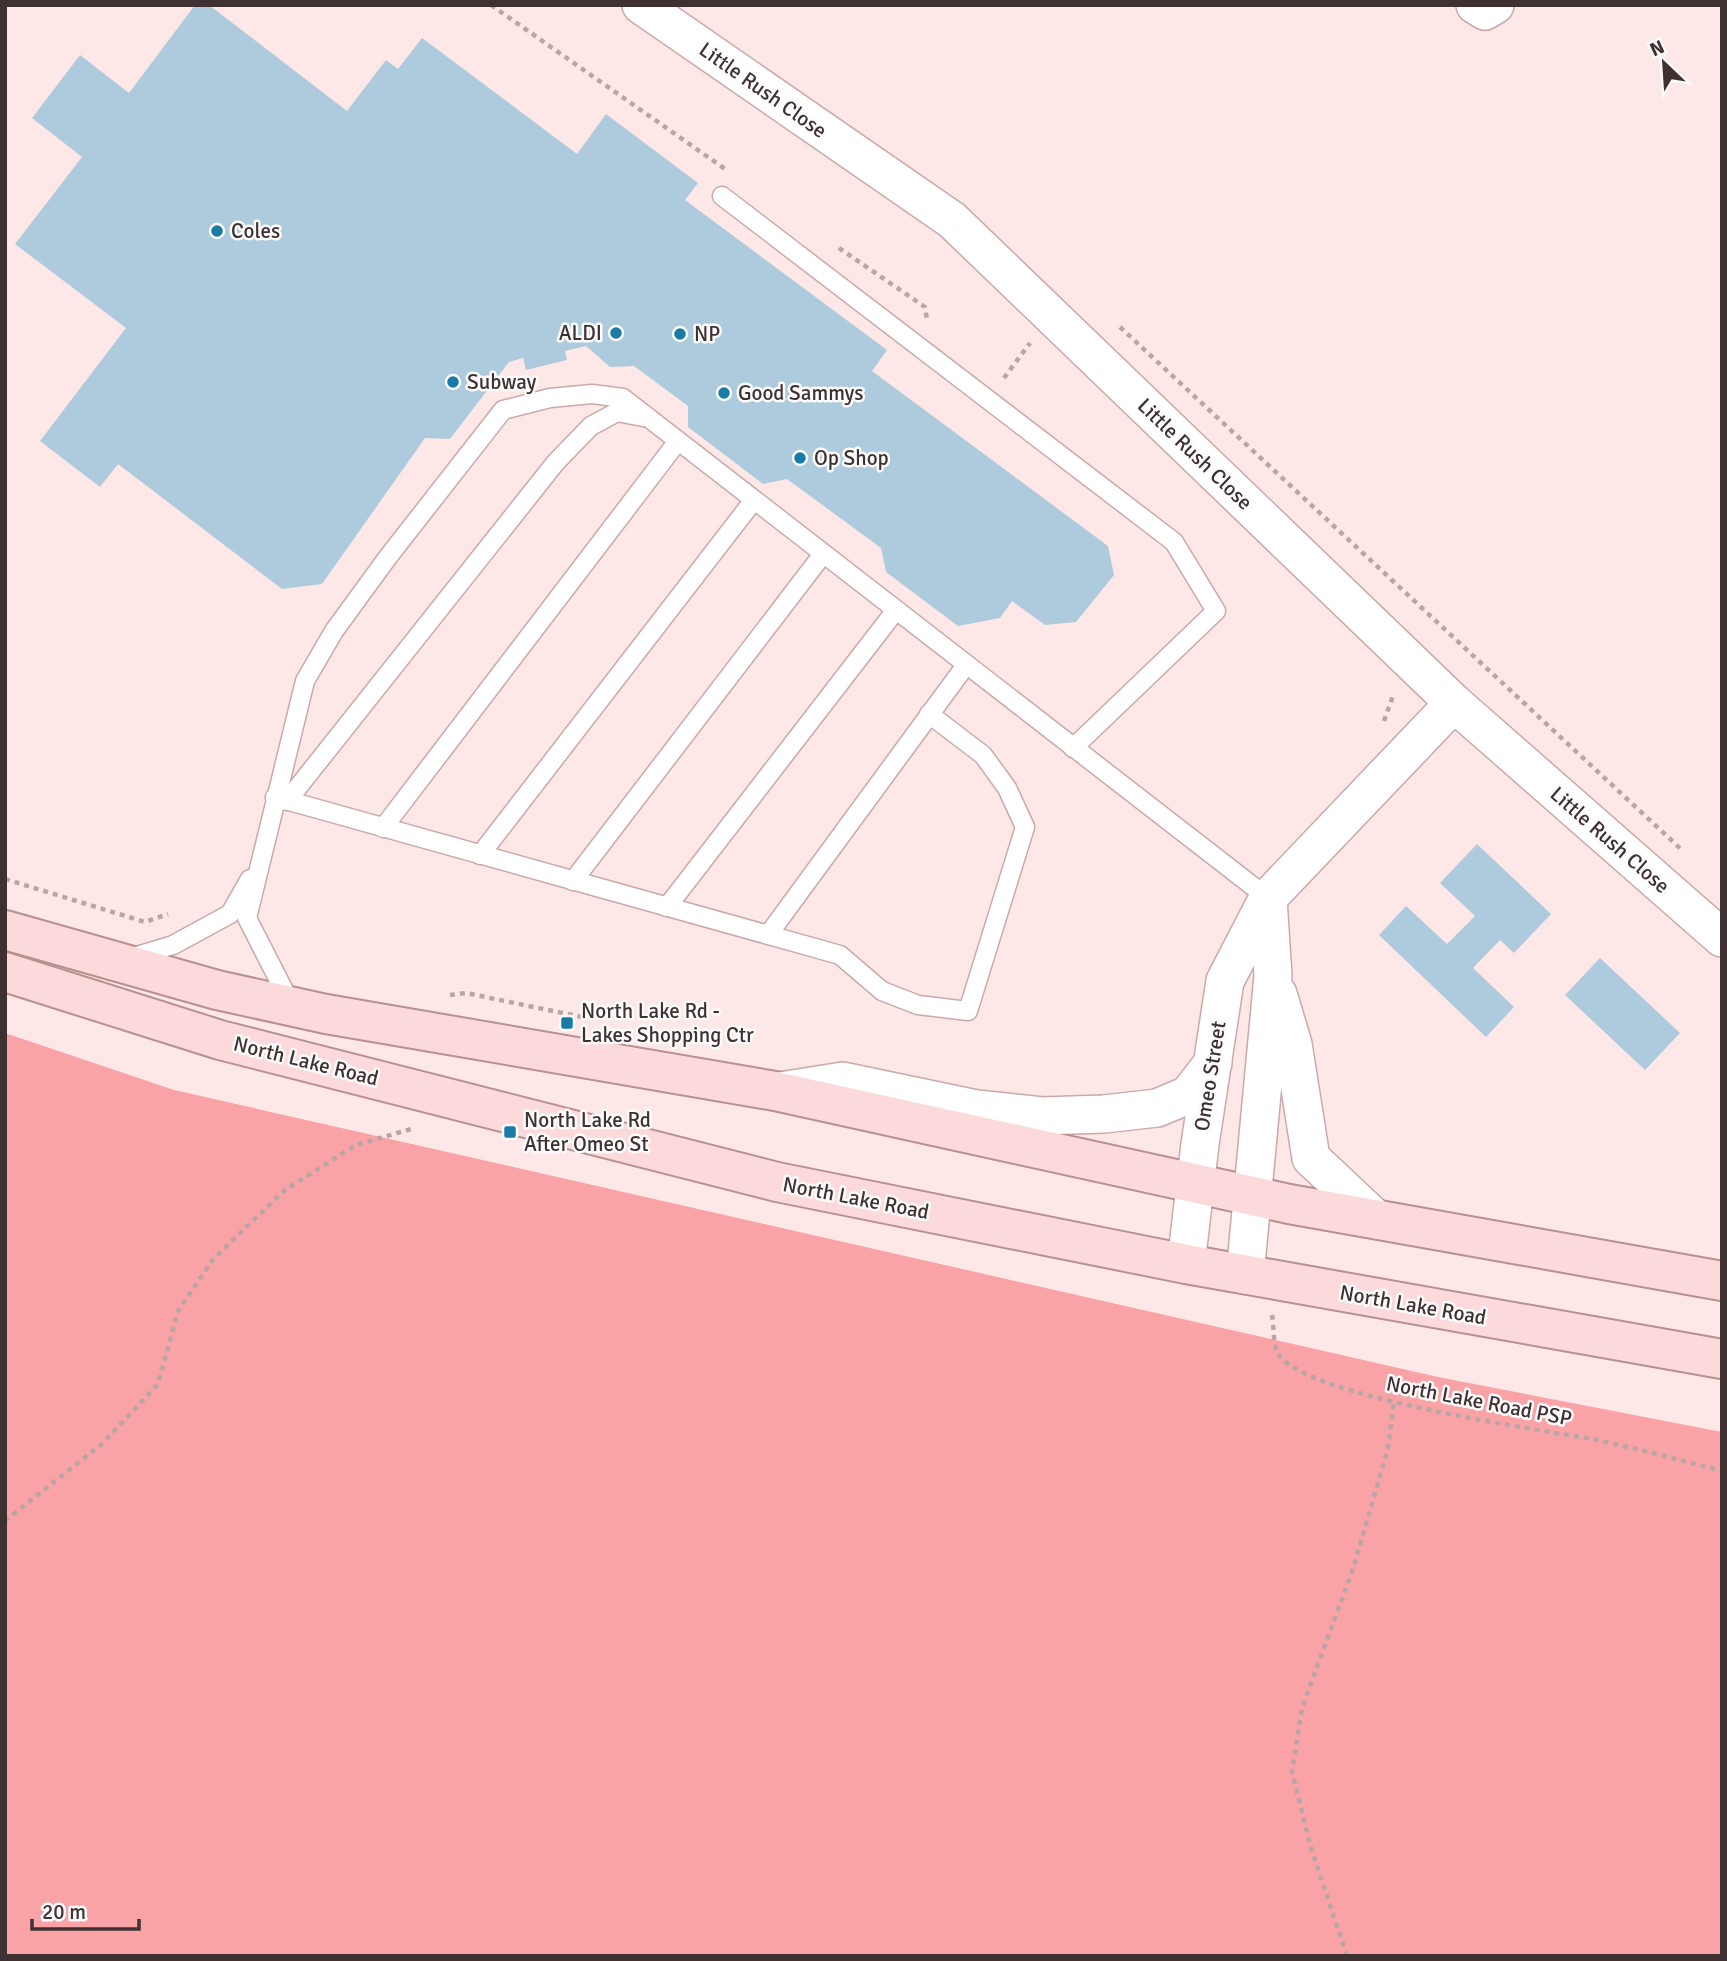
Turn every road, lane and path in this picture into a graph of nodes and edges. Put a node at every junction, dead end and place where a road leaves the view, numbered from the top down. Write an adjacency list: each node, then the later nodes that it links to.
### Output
1 (491, 5): 5 (path)
2 (641, 5): 18 (street, Little Rush Close)
3 (1475, 5): 4 (street)
4 (1495, 5)
5 (731, 173)
6 (722, 195): 21 (lane)
7 (834, 244): 8 (path)
8 (929, 327)
9 (1035, 336): 10 (path)
10 (998, 386)
11 (648, 417): 12 (lane); 22 (lane); 22 (lane)
12 (678, 441): 13 (lane); 23 (lane)
13 (754, 500): 14 (lane); 24 (lane)
14 (823, 554): 15 (lane); 27 (lane)
15 (896, 610): 16 (lane); 29 (lane)
16 (966, 665): 19 (lane); 21 (lane)
17 (1393, 681): 20 (path)
18 (1454, 702): 28 (street, Omeo Street); 33 (street, Little Rush Close)
19 (929, 714): 32 (lane); 32 (lane)
20 (1375, 730)
21 (1073, 748): 28 (lane)
22 (281, 799): 23 (lane); 25 (lane)
23 (383, 828): 24 (lane)
24 (480, 855): 27 (lane)
25 (258, 863): 34 (lane); 37 (lane)
26 (5, 878): 30 (path)
27 (573, 881): 29 (lane)
28 (1268, 898): 36 (street); 38 (street, Omeo Street)
29 (667, 907): 32 (lane)
30 (181, 910)
31 (5, 930): 34 (main road)
32 (768, 935)
33 (1722, 938)
34 (116, 962): 37 (main road)
35 (5, 972): 44 (main road, North Lake Road)
36 (1273, 976): 42 (street); 43 (street)
37 (292, 1006): 39 (main road)
38 (1213, 1063): 39 (street); 41 (street, Omeo Street)
39 (775, 1091): 41 (main road)
40 (424, 1125): 51 (path)
41 (1195, 1184): 42 (main road); 44 (street, Omeo Street)
42 (1250, 1195): 43 (main road); 45 (street)
43 (1377, 1220): 46 (main road)
44 (1186, 1264): 45 (main road, North Lake Road)
45 (1245, 1275): 48 (main road, North Lake Road)
46 (1722, 1280)
47 (1272, 1313): 49 (path, North Lake Road PSP)
48 (1722, 1359)
49 (1394, 1403): 50 (path, North Lake Road PSP); 52 (path)
50 (1722, 1471)
51 (5, 1521)
52 (1347, 1956)

